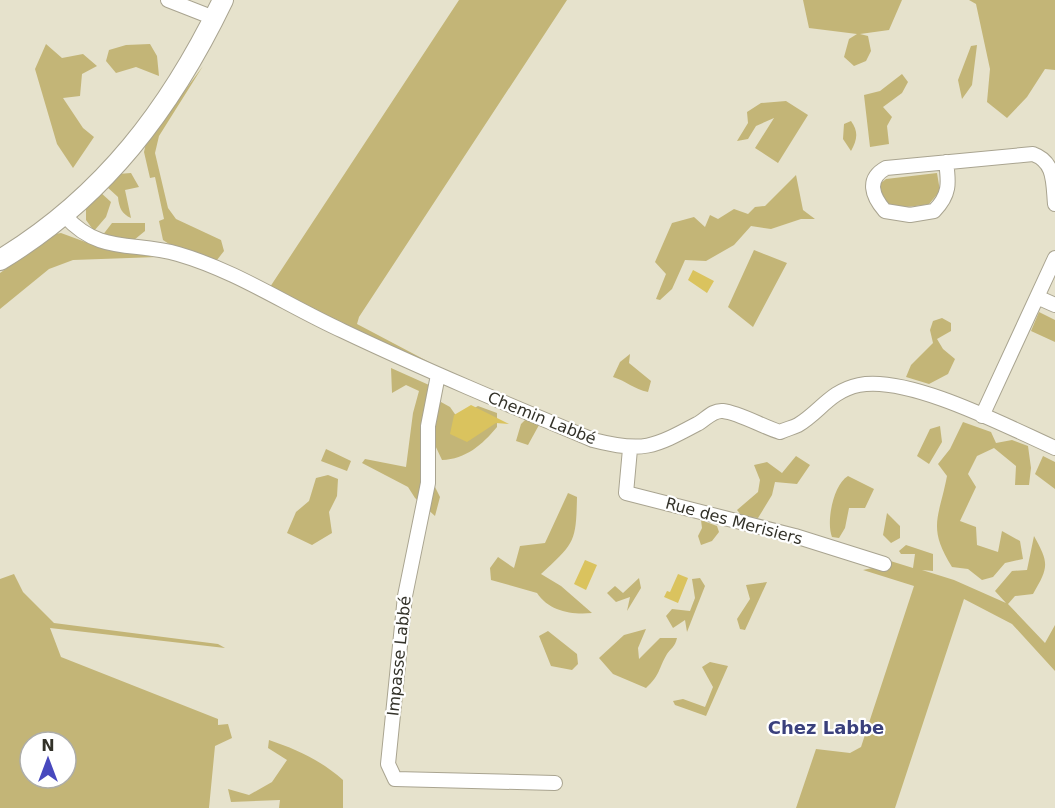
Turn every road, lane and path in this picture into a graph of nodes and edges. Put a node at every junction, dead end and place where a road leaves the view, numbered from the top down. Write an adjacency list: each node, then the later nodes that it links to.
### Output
1 (168, 0): 2 (street)
2 (218, 9): 5 (main road)
3 (946, 162): 3 (street); 4 (street)
4 (1055, 204)
5 (65, 216): 7 (main road); 10 (street, Chemin Labbé)
6 (1055, 258): 8 (street)
7 (0, 260)
8 (1037, 297): 9 (street); 11 (street)
9 (1055, 305)
10 (438, 375): 13 (street, Chemin Labbé); 15 (street, Impasse Labbé)
11 (982, 416): 12 (street, Chemin Labbé); 13 (street, Chemin Labbé)
12 (1055, 448)
13 (630, 449): 14 (street, Rue des Merisiers)
14 (884, 564)
15 (555, 783)

